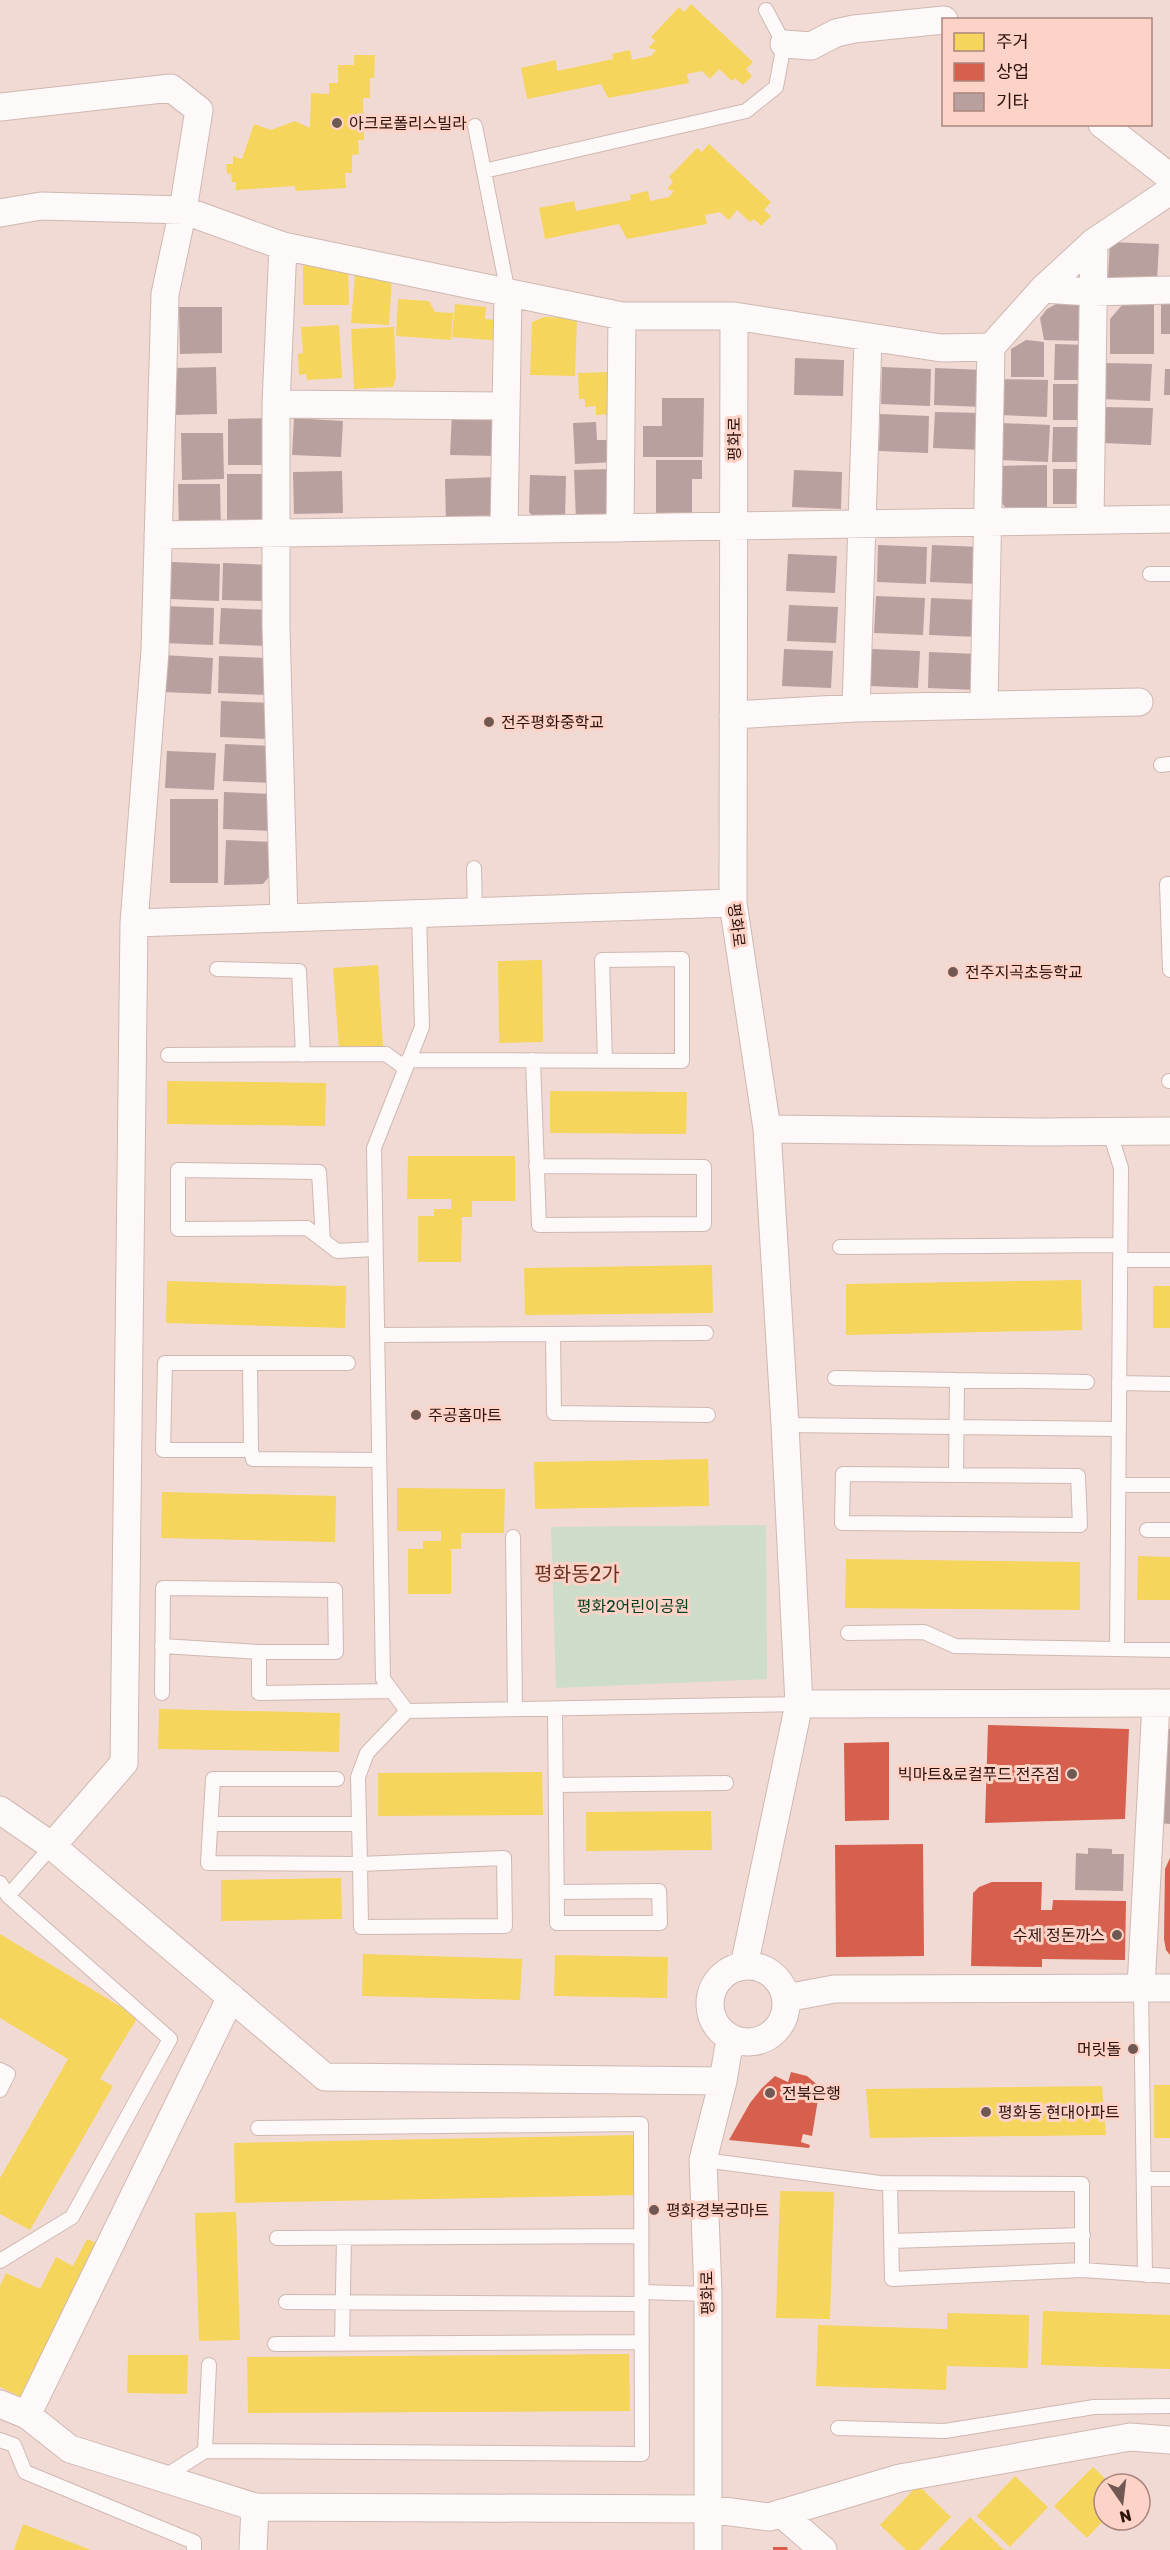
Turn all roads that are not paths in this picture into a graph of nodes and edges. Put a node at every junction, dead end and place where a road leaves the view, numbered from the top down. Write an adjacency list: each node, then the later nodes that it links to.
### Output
1 (766, 10): 3 (lane)
2 (942, 20): 3 (street)
3 (784, 44): 7 (lane)
4 (0, 107): 10 (street)
5 (475, 126): 7 (lane)
6 (1105, 126): 8 (street)
7 (484, 171): 17 (lane)
8 (1170, 177)
9 (1170, 191): 12 (street)
10 (183, 210): 11 (street); 13 (street); 32 (street)
11 (0, 213)
12 (1094, 242): 14 (street); 16 (street)
13 (283, 246): 17 (street); 22 (street)
14 (1043, 289): 16 (street); 21 (street)
15 (1170, 290): 16 (street)
16 (1091, 292): 25 (street)
17 (508, 293): 18 (street); 23 (street)
18 (622, 316): 19 (street); 29 (street)
19 (734, 316): 20 (street); 28 (street, 평화로)
20 (868, 338): 21 (street); 27 (street)
21 (991, 347): 26 (street)
22 (276, 404): 23 (street); 31 (street)
23 (504, 406): 30 (street)
24 (1170, 519): 25 (street)
25 (1090, 520): 26 (street)
26 (989, 522): 27 (street); 36 (street)
27 (861, 524): 28 (street); 37 (street)
28 (735, 526): 29 (street); 38 (street, 평화로)
29 (620, 528): 30 (street)
30 (504, 529): 31 (street)
31 (276, 533): 32 (street); 44 (street)
32 (158, 535): 45 (street)
33 (1150, 574): 34 (lane)
34 (1170, 574)
35 (1139, 702): 36 (street)
36 (984, 705): 37 (street)
37 (856, 708): 38 (street)
38 (733, 715): 41 (street, 평화로)
39 (474, 868): 42 (lane)
40 (1170, 884): 47 (lane)
41 (733, 903): 42 (street); 53 (street, 평화로)
42 (475, 912): 43 (street)
43 (418, 914): 44 (street); 52 (lane)
44 (284, 918): 45 (street)
45 (134, 923): 104 (street)
46 (216, 969): 49 (lane)
47 (1170, 970)
48 (168, 1055): 49 (lane)
49 (303, 1055): 52 (lane)
50 (533, 1060): 51 (lane); 52 (lane); 56 (lane)
51 (605, 1061): 51 (lane)
52 (407, 1064): 60 (lane)
53 (767, 1129): 55 (street); 74 (street, 평화로)
54 (1170, 1131): 55 (street)
55 (1110, 1133): 58 (lane)
56 (537, 1166): 56 (lane)
57 (323, 1240): 57 (lane); 60 (lane)
58 (1120, 1245): 59 (lane); 61 (lane)
59 (840, 1247)
60 (375, 1249): 65 (lane)
61 (1120, 1260): 62 (lane); 71 (lane)
62 (1170, 1260)
63 (706, 1333): 64 (lane)
64 (553, 1334): 65 (lane); 73 (lane)
65 (377, 1335): 78 (lane)
66 (250, 1363): 67 (lane); 77 (lane); 77 (lane)
67 (348, 1363)
68 (835, 1378): 69 (lane)
69 (957, 1380): 70 (lane); 75 (lane)
70 (1087, 1382)
71 (1119, 1383): 72 (lane); 76 (lane)
72 (1170, 1384)
73 (708, 1415)
74 (785, 1425): 75 (lane); 93 (street, 평화로)
75 (957, 1427): 76 (lane); 79 (lane)
76 (1119, 1429): 80 (lane)
77 (251, 1450): 78 (lane)
78 (379, 1460): 90 (lane)
79 (956, 1475): 79 (lane)
80 (1118, 1485): 81 (lane); 87 (lane)
81 (1170, 1485)
82 (1147, 1530): 83 (lane)
83 (1170, 1530)
84 (513, 1538): 94 (lane)
85 (848, 1633): 87 (lane)
86 (162, 1647): 89 (lane); 89 (lane); 91 (lane)
87 (1117, 1649): 88 (lane)
88 (1170, 1650)
89 (260, 1652): 90 (lane)
90 (392, 1691): 96 (lane)
91 (162, 1693)
92 (1163, 1703): 93 (street); 103 (street)
93 (799, 1704): 95 (lane); 109 (street, 평화로)
94 (515, 1709): 95 (lane); 96 (lane)
95 (555, 1709): 99 (lane)
96 (407, 1711): 102 (lane)
97 (337, 1779): 101 (lane)
98 (726, 1783): 99 (lane)
99 (556, 1785): 107 (lane)
100 (0, 1810): 104 (street)
101 (210, 1824): 102 (lane); 105 (lane)
102 (359, 1824): 105 (lane)
103 (1160, 1832): 110 (street)
104 (52, 1846): 108 (lane); 112 (street)
105 (360, 1864): 105 (lane)
106 (0, 1883): 108 (lane)
107 (557, 1892): 107 (lane)
108 (8, 1896): 128 (lane)
109 (744, 1966): 113 (street); 114 (street)
110 (1141, 1988): 111 (street); 113 (street); 120 (lane)
111 (1170, 1989)
112 (231, 1998): 116 (street); 142 (street)
113 (786, 1998): 114 (street)
114 (730, 2038): 116 (street, 평화로)
115 (0, 2070): 117 (lane)
116 (723, 2081): 119 (street, 평화로)
117 (0, 2091)
118 (258, 2127): 124 (lane)
119 (703, 2160): 122 (lane); 132 (street, 평화로)
120 (1145, 2180): 121 (lane); 130 (lane)
121 (1170, 2180)
122 (890, 2183): 123 (lane); 127 (lane)
123 (1083, 2235): 127 (lane); 129 (lane)
124 (641, 2236): 126 (lane); 133 (lane)
125 (277, 2238): 126 (lane)
126 (345, 2238): 135 (lane)
127 (891, 2241): 129 (lane)
128 (0, 2261)
129 (1082, 2270): 130 (lane)
130 (1145, 2275): 131 (lane)
131 (1170, 2276)
132 (708, 2294): 133 (lane); 149 (street, 평화로)
133 (642, 2298): 135 (lane); 136 (lane)
134 (286, 2302): 135 (lane)
135 (343, 2302): 138 (lane)
136 (642, 2342): 138 (lane); 146 (lane)
137 (275, 2344): 138 (lane)
138 (342, 2344)
139 (209, 2365): 146 (lane)
140 (0, 2404): 142 (street)
141 (1170, 2406): 143 (lane)
142 (27, 2415): 147 (street)
143 (838, 2428)
144 (0, 2440): 151 (lane)
145 (1170, 2440): 150 (street)
146 (205, 2451): 147 (lane)
147 (162, 2478): 148 (street)
148 (255, 2507): 149 (street); 152 (street)
149 (708, 2510): 150 (street); 153 (street, 평화로)
150 (781, 2513): 154 (street)
151 (194, 2550)
152 (253, 2550)
153 (708, 2550)
154 (823, 2550)

